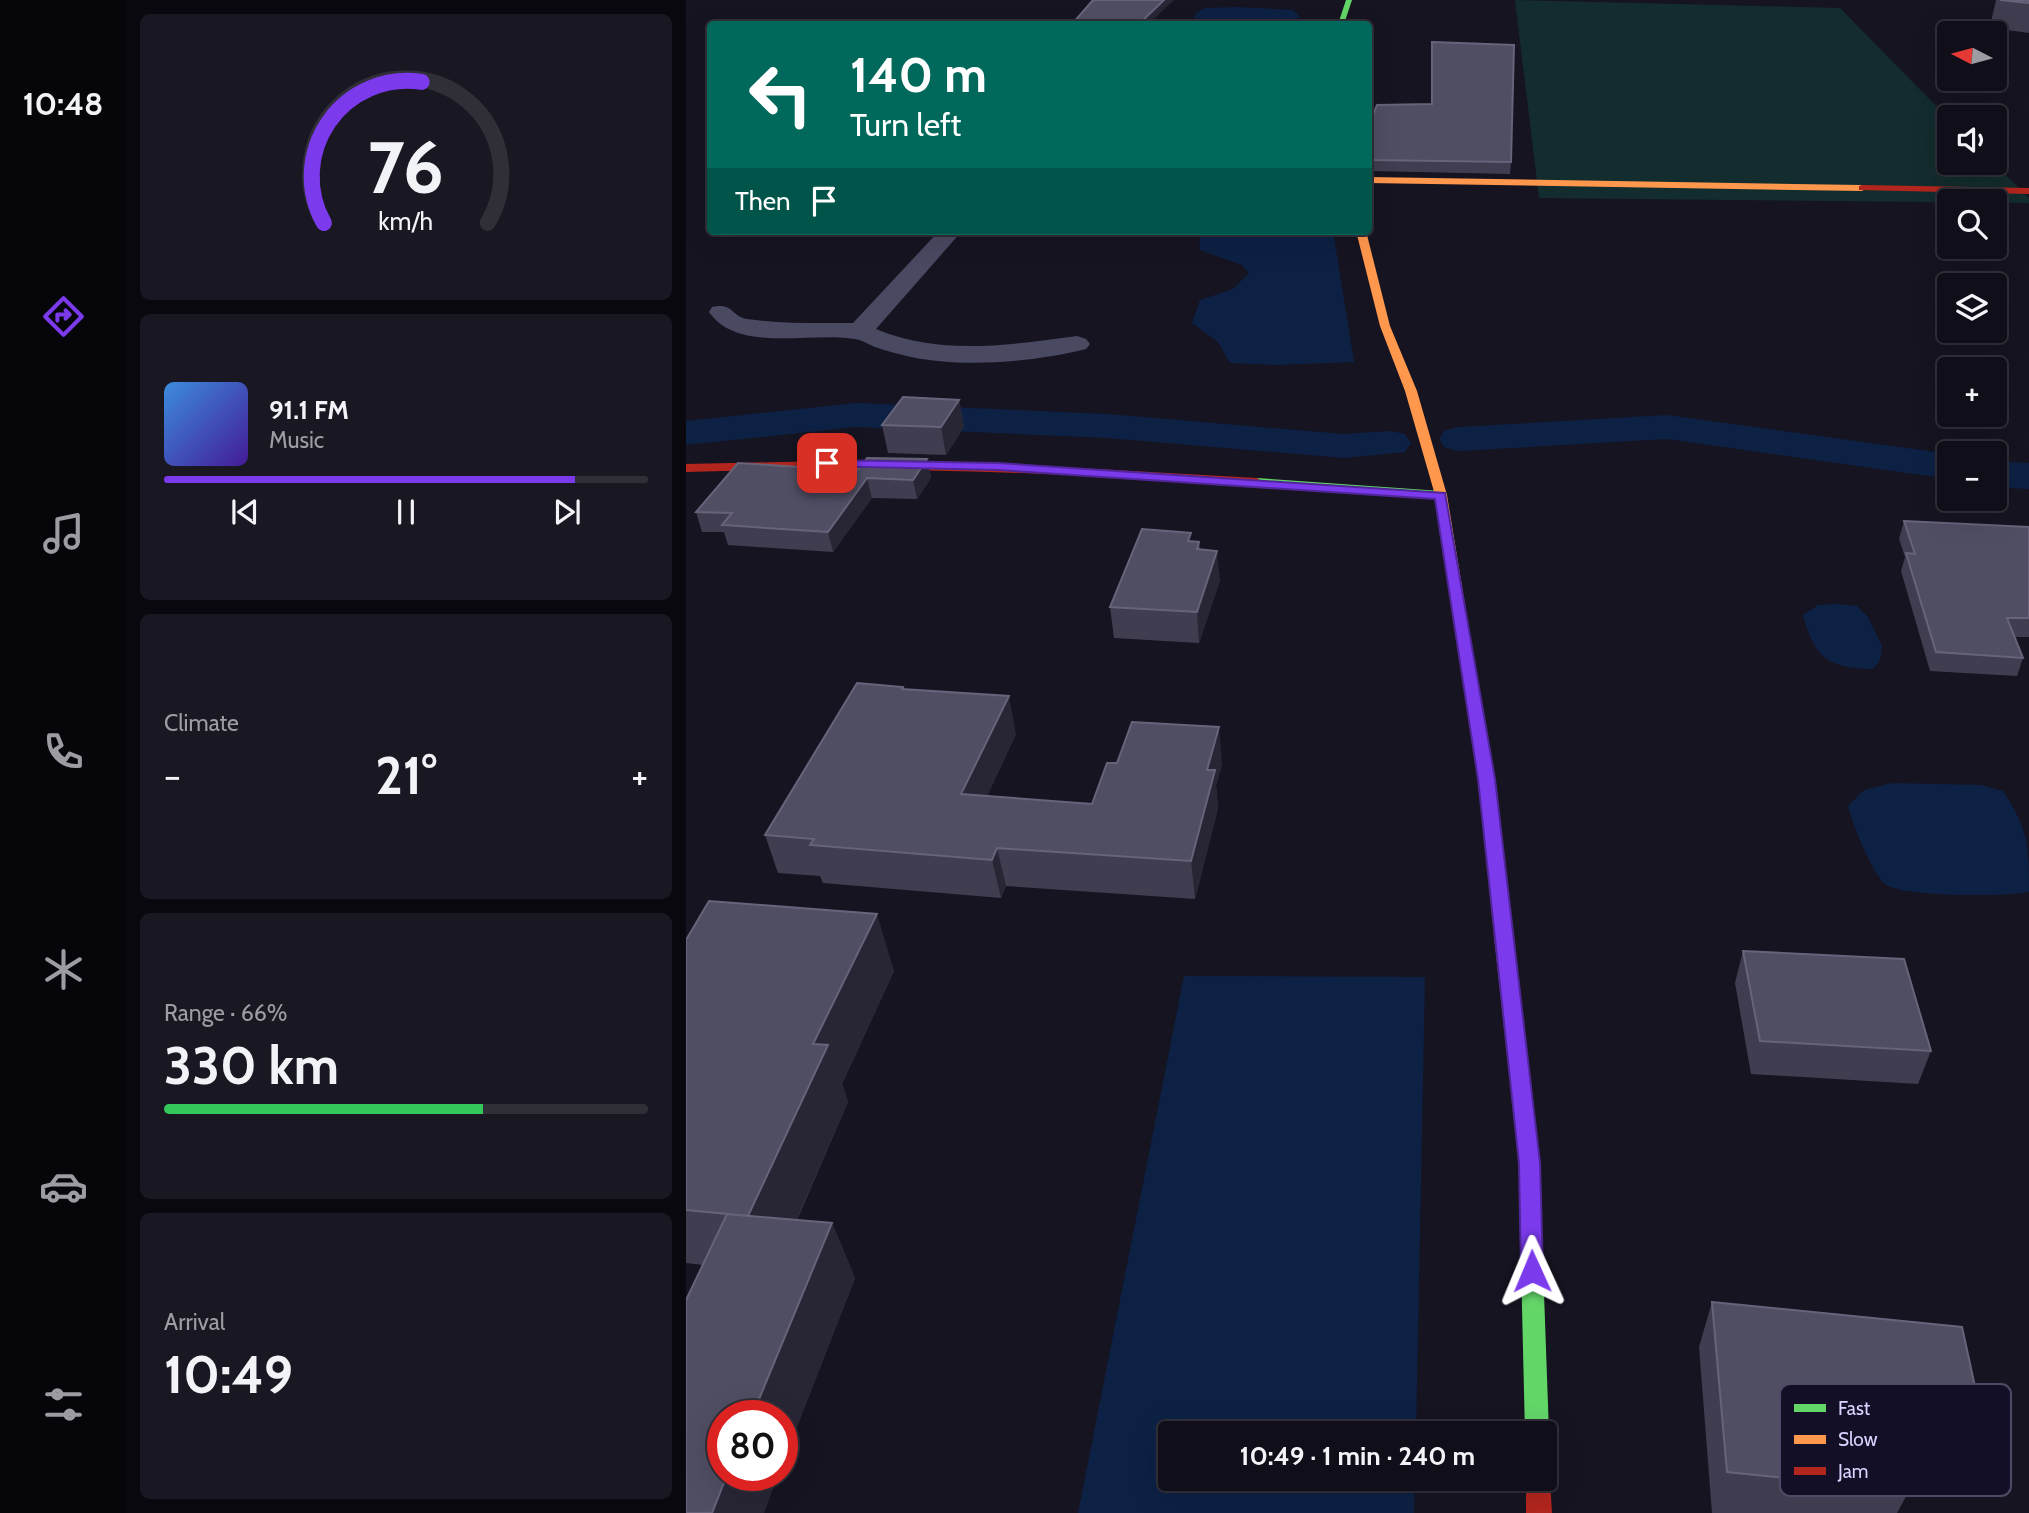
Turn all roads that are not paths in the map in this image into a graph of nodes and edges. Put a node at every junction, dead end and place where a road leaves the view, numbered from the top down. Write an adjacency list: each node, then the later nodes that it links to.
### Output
1 (1349, 0): 2 (main road)
2 (1342, 21)
3 (1372, 180): 4 (main road)
4 (2029, 191)
5 (947, 235): 8 (street)
6 (1362, 235): 11 (main road)
7 (721, 312): 8 (street)
8 (860, 331): 9 (street)
9 (1077, 344)
10 (686, 468): 11 (main road)
11 (1441, 495): 12 (main road)
12 (1536, 1421)
13 (1538, 1491): 14 (main road)
14 (1539, 1513)

